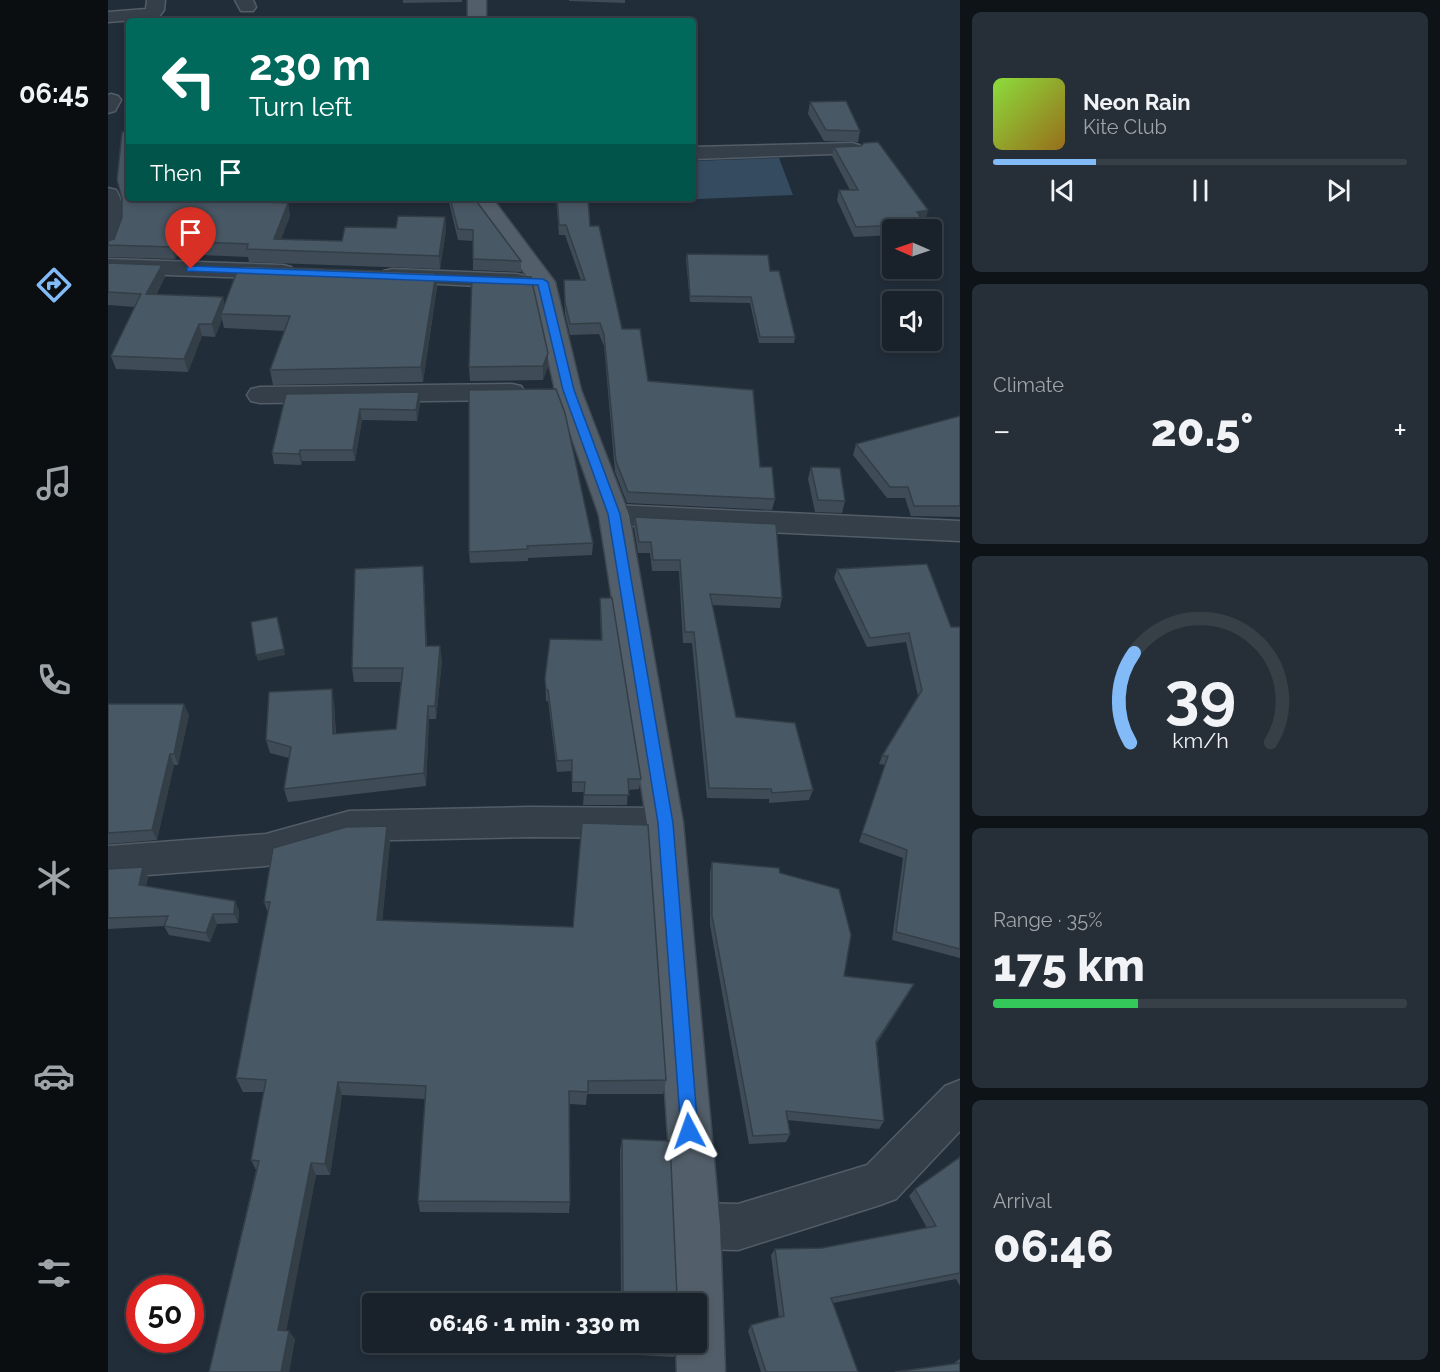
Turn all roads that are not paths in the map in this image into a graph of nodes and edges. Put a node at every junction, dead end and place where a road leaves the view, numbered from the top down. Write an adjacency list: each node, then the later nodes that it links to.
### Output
1 (156, 0): 3 (street)
2 (477, 0): 4 (main road)
3 (108, 17)
4 (477, 18)
5 (852, 149): 6 (street)
6 (696, 153)
7 (108, 195): 9 (street)
8 (483, 201): 13 (main road)
9 (108, 246)
10 (108, 266): 11 (street)
11 (308, 273)
12 (367, 275): 13 (street)
13 (543, 282): 14 (main road)
14 (549, 391): 15 (street); 16 (main road)
15 (260, 395)
16 (614, 514): 17 (street); 18 (main road)
17 (960, 531)
18 (665, 823): 19 (street); 21 (main road)
19 (108, 862)
20 (960, 1101): 21 (street)
21 (697, 1226): 22 (main road)
22 (701, 1372)

